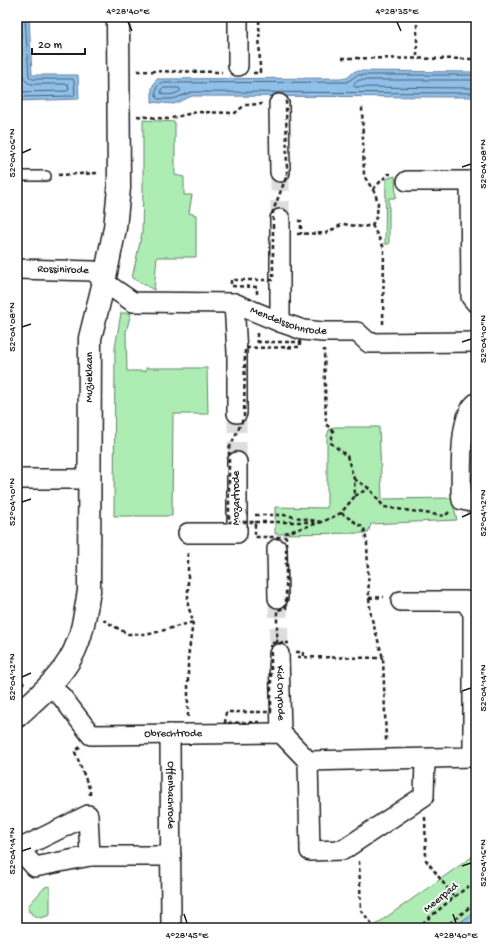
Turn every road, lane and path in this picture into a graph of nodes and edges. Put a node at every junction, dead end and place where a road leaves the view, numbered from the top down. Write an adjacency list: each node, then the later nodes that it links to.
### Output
1 (118, 17): 23 (street, Muzieklaan)
2 (238, 17): 7 (street)
3 (417, 17): 5 (path)
4 (342, 58): 5 (path)
5 (417, 59): 6 (path)
6 (476, 59)
7 (238, 62): 8 (path)
8 (136, 71)
9 (282, 102): 11 (path); 12 (street); 24 (path, bridge)
10 (362, 106): 19 (path)
11 (136, 116)
12 (280, 172)
13 (106, 173): 14 (path)
14 (46, 176): 15 (lane)
15 (17, 180)
16 (407, 181): 17 (street)
17 (473, 183): 26 (street)
18 (301, 221): 21 (path)
19 (372, 225): 21 (path); 31 (path)
20 (280, 227): 21 (path); 27 (street)
21 (301, 234)
22 (17, 269): 23 (street, Rossinirode)
23 (104, 282): 25 (street, Mendelssohnrode); 36 (street, Muzieklaan)
24 (257, 286)
25 (234, 303): 27 (street, Mendelssohnrode); 33 (street)
26 (476, 303)
27 (280, 322): 28 (street, Mendelssohnrode)
28 (323, 332): 31 (street, Mendelssohnrode); 37 (path)
29 (257, 342): 43 (path, bridge)
30 (476, 342): 31 (street, Mendelssohnrode)
31 (383, 343)
32 (476, 402): 40 (street)
33 (237, 413)
34 (237, 462): 42 (street, Mozartrode)
35 (17, 479): 36 (street)
36 (89, 479): 56 (street, Muzieklaan)
37 (354, 479): 38 (path); 39 (path)
38 (369, 488): 39 (path); 40 (path)
39 (355, 496): 41 (path)
40 (469, 501)
41 (341, 513): 44 (path); 55 (path)
42 (237, 514): 44 (path); 45 (street, Mozartrode)
43 (255, 522): 44 (path); 52 (path, bridge)
44 (322, 522): 46 (path)
45 (188, 534): 51 (path)
46 (277, 549): 47 (street)
47 (278, 598)
48 (401, 601): 49 (street)
49 (474, 613): 63 (street)
50 (103, 620): 51 (path)
51 (193, 622): 60 (path)
52 (281, 649): 54 (path); 58 (path, bridge); 59 (street, Kid Oryrode)
53 (303, 652): 54 (path)
54 (303, 657): 55 (path)
55 (383, 658): 62 (path)
56 (48, 686): 57 (street, Muzieklaan); 61 (street)
57 (17, 716)
58 (260, 722)
59 (281, 733): 60 (street, Obrechtrode); 64 (street)
60 (179, 734): 61 (street, Obrechtrode); 70 (street, Offenbachrode)
61 (91, 735): 66 (path)
62 (387, 759): 63 (street); 64 (street)
63 (425, 759): 65 (street)
64 (308, 761): 67 (street)
65 (424, 796): 67 (street); 72 (path)
66 (88, 815): 68 (street); 69 (street)
67 (358, 840): 75 (path)
68 (18, 848): 69 (street)
69 (90, 856): 70 (street)
70 (171, 856): 74 (street, Offenbachrode)
71 (476, 881): 72 (path, Meerpad)
72 (454, 897): 76 (path, Meerpad)
73 (476, 902): 77 (path)
74 (171, 928)
75 (375, 928)
76 (417, 928)
77 (444, 928)

